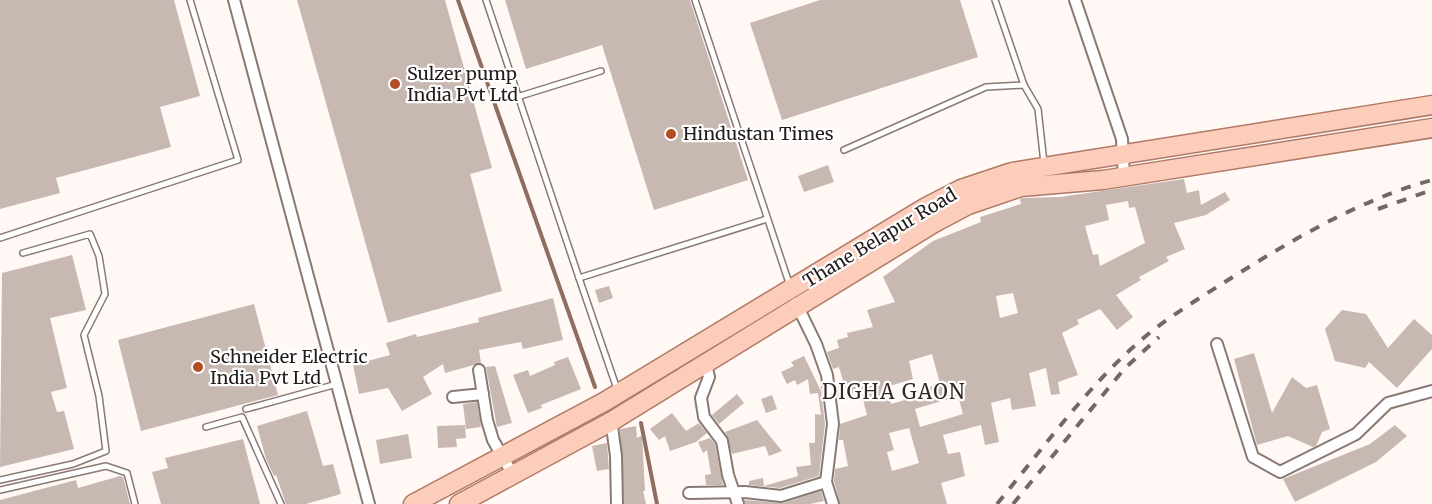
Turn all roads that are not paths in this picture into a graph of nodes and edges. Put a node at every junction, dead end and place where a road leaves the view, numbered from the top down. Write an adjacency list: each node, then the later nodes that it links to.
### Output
1 (190, 0): 17 (lane)
2 (234, 0): 25 (street)
3 (486, 0): 9 (lane)
4 (695, 0): 16 (lane)
5 (995, 0): 8 (lane)
6 (1075, 0): 13 (street)
7 (601, 71): 9 (lane)
8 (1024, 85): 12 (lane); 14 (lane)
9 (517, 97): 19 (lane)
10 (1432, 105): 13 (main road, Thane Belapur Road)
11 (1432, 128): 15 (main road, Thane Belapur Road)
12 (844, 150)
13 (1121, 154): 14 (main road, Thane Belapur Road); 15 (street)
14 (1044, 167): 20 (main road, Thane Belapur Road)
15 (1124, 176): 21 (main road, Thane Belapur Road)
16 (767, 219): 19 (lane); 20 (lane)
17 (0, 238)
18 (24, 253): 35 (lane)
19 (579, 279): 29 (lane)
20 (792, 290): 21 (street); 29 (main road, Thane Belapur Road)
21 (798, 309): 23 (main road, Thane Belapur Road); 36 (street)
22 (1217, 344): 26 (street)
23 (706, 364): 31 (main road, Thane Belapur Road); 39 (street)
24 (479, 370): 27 (street)
25 (337, 384): 30 (lane); 42 (street)
26 (1432, 391)
27 (483, 394): 28 (street); 33 (street)
28 (453, 397)
29 (611, 398): 31 (street); 33 (main road, Thane Belapur Road)
30 (246, 410)
31 (612, 421): 34 (main road, Thane Belapur Road); 45 (street)
32 (206, 427): 41 (lane)
33 (502, 456): 34 (street); 43 (main road, Thane Belapur Road)
34 (513, 475): 44 (main road, Thane Belapur Road)
35 (0, 480)
36 (826, 482): 39 (street); 46 (street)
37 (0, 490): 40 (lane)
38 (689, 493): 39 (street)
39 (736, 499)
40 (135, 504)
41 (281, 504)
42 (369, 504)
43 (413, 504)
44 (459, 504)
45 (617, 504)
46 (833, 504)

